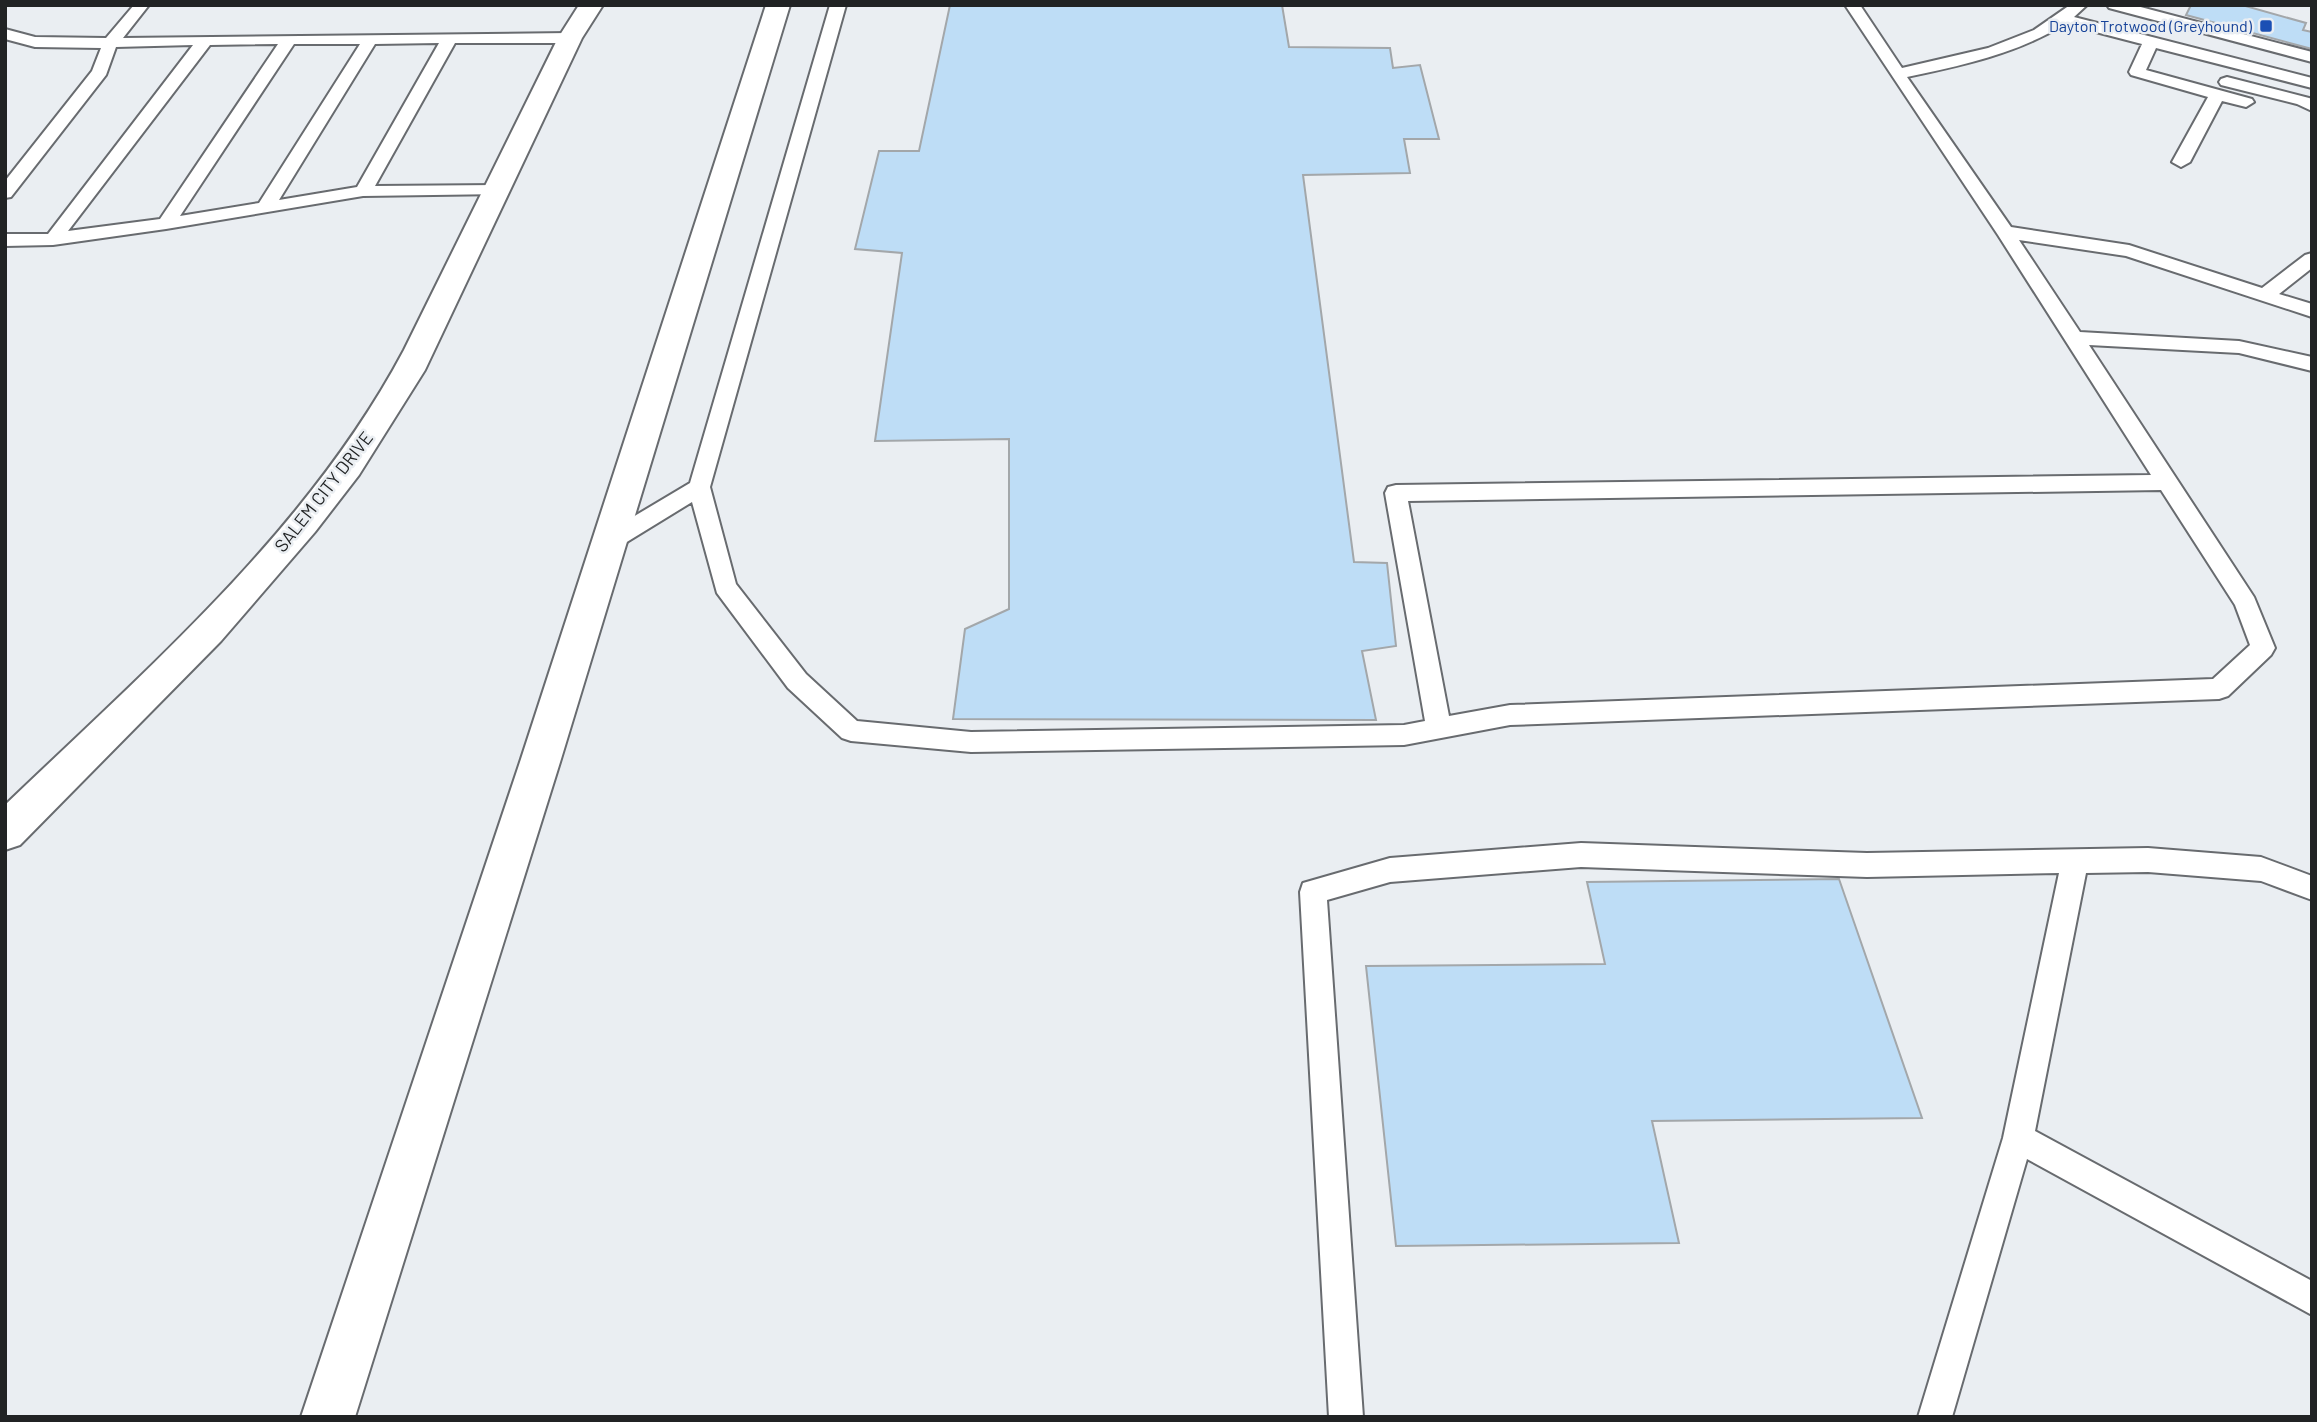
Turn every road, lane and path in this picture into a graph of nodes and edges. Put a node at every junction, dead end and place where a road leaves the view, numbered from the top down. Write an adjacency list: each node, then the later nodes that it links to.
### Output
1 (142, 5): 15 (lane)
2 (590, 5): 11 (street, SALEM CITY DRIVE)
3 (778, 5): 40 (street)
4 (838, 5): 39 (lane)
5 (1852, 5): 18 (lane)
6 (2080, 5): 8 (lane)
7 (2114, 5): 17 (lane)
8 (2063, 19): 16 (lane); 18 (lane)
9 (5, 34): 15 (lane)
10 (450, 38): 11 (lane); 13 (lane); 26 (lane)
11 (570, 38): 25 (street, SALEM CITY DRIVE)
12 (205, 40): 14 (lane); 15 (lane); 31 (lane)
13 (370, 40): 14 (lane); 28 (lane)
14 (288, 41): 29 (lane)
15 (110, 43): 27 (lane)
16 (2150, 43): 19 (lane); 20 (lane)
17 (2312, 57)
18 (1898, 74): 30 (lane)
19 (2177, 83): 21 (lane); 23 (lane)
20 (2312, 83)
21 (2217, 95): 22 (lane); 24 (lane)
22 (2246, 102)
23 (2307, 114)
24 (2181, 162)
25 (498, 190): 26 (lane); 42 (street, SALEM CITY DRIVE)
26 (363, 191): 28 (lane)
27 (5, 192)
28 (267, 205): 29 (lane)
29 (166, 224): 31 (lane)
30 (2005, 232): 34 (lane); 36 (lane)
31 (53, 239): 32 (lane)
32 (5, 240)
33 (2312, 259): 34 (lane)
34 (2265, 295): 35 (lane)
35 (2312, 311)
36 (2073, 338): 37 (lane); 38 (lane)
37 (2312, 364)
38 (2167, 482): 41 (lane); 41 (lane)
39 (699, 487): 40 (lane); 41 (lane)
40 (609, 542): 47 (street)
41 (1439, 728)
42 (5, 832)
43 (2075, 862): 44 (lane); 45 (lane); 48 (lane)
44 (2312, 888)
45 (2018, 1138): 46 (lane); 49 (lane)
46 (2312, 1299)
47 (328, 1417)
48 (1346, 1417)
49 (1935, 1417)

